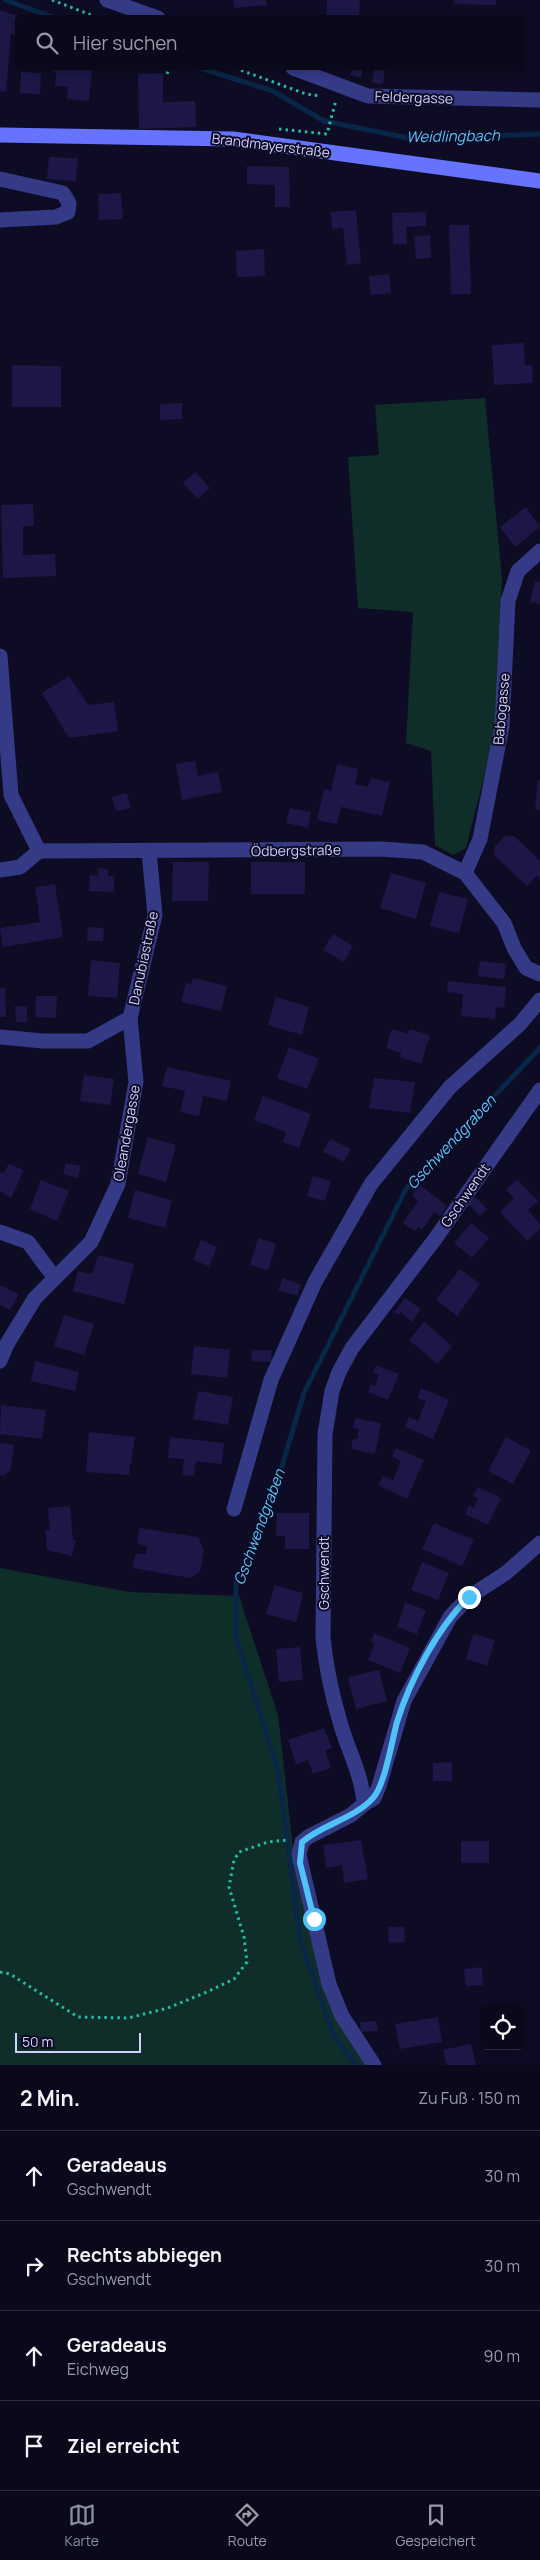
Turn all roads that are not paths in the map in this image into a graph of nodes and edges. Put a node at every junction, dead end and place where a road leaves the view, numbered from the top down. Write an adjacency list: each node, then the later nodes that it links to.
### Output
1 (107, 0): 2 (street)
2 (150, 15)
3 (298, 70): 4 (street, Feldergasse)
4 (540, 100)
5 (0, 135): 7 (main road, Brandmayerstraße)
6 (0, 179): 8 (street)
7 (540, 182)
8 (0, 220)
9 (540, 551): 14 (street, Babogasse)
10 (0, 656): 11 (street)
11 (39, 852): 12 (street, Ödbergstraße); 13 (street)
12 (149, 852): 14 (street, Ödbergstraße); 17 (street, Danubiastraße)
13 (0, 870)
14 (465, 873): 15 (street, Ödbergstraße)
15 (540, 974)
16 (540, 1000): 23 (street)
17 (130, 1018): 18 (street, Danubiastraße); 21 (street, Oleandergasse)
18 (0, 1036)
19 (540, 1090): 25 (street, Gschwendt)
20 (0, 1232): 21 (street)
21 (54, 1277): 22 (street, Oleandergasse)
22 (0, 1361)
23 (234, 1509)
24 (540, 1543): 25 (street)
25 (364, 1804): 26 (street)
26 (374, 2065)

